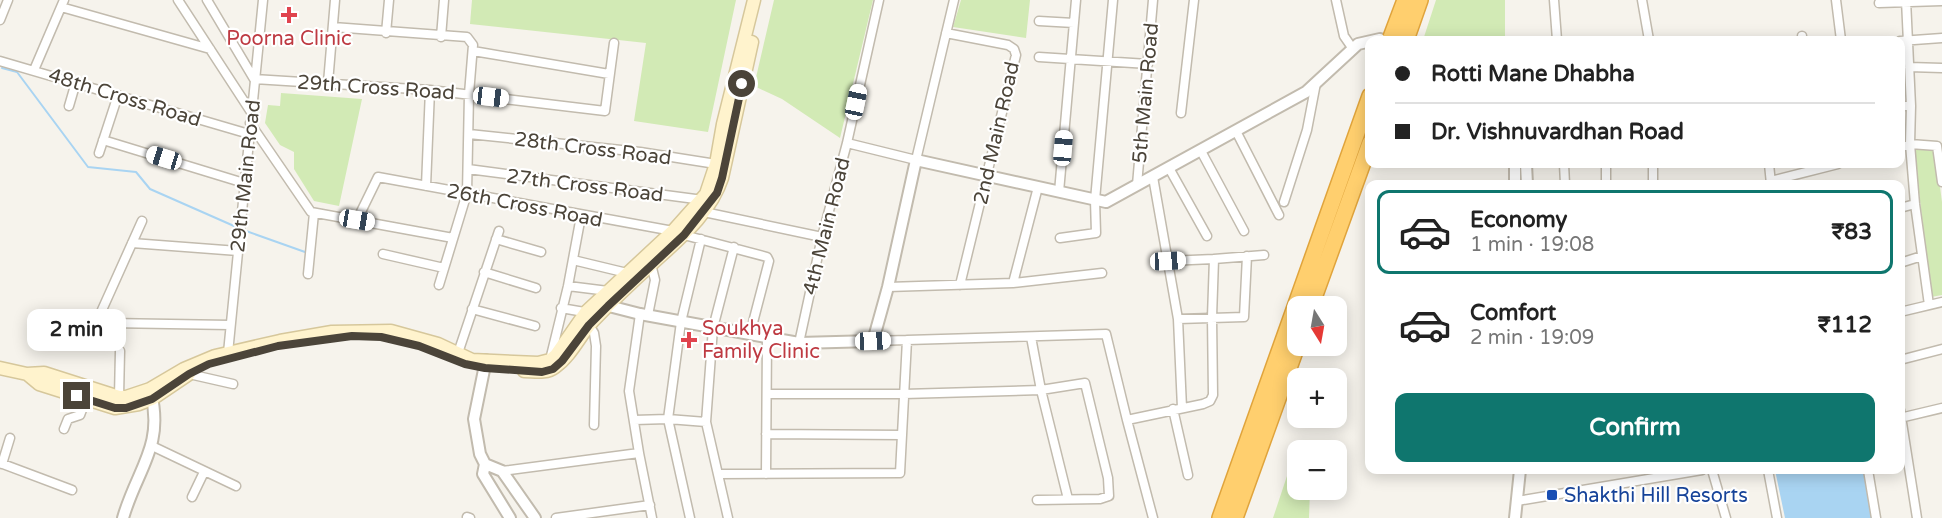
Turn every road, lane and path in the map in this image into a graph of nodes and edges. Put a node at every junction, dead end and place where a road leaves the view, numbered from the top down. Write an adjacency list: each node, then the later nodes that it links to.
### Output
1 (8, 0): 26 (street)
2 (178, 0): 44 (street)
3 (207, 0): 56 (street)
4 (262, 0): 56 (street, 29th Main Road)
5 (335, 0): 29 (street)
6 (389, 0): 30 (street)
7 (444, 0): 38 (street)
8 (754, 0): 81 (main road)
9 (762, 0): 98 (main road)
10 (879, 0): 74 (street, 4th Main Road)
11 (954, 0): 31 (street)
12 (1077, 0): 28 (street)
13 (1113, 0): 50 (street)
14 (1153, 0): 51 (street, 5th Main Road)
15 (1194, 0): 68 (street)
16 (1336, 0): 45 (street)
17 (1405, 0): 32 (highway)
18 (1420, 0): 33 (highway)
19 (1554, 0): 34 (street)
20 (1642, 0): 35 (street)
21 (1836, 0): 36 (street)
22 (1906, 1): 23 (street); 25 (street); 37 (street)
23 (1942, 1)
24 (62, 3): 44 (street); 54 (street)
25 (1879, 3)
26 (0, 20)
27 (1039, 21): 28 (street)
28 (1074, 23): 48 (street)
29 (333, 27): 30 (street); 58 (street)
30 (386, 33): 38 (street)
31 (946, 33): 80 (street); 85 (street, 2nd Main Road)
32 (1396, 36)
33 (1397, 36)
34 (1557, 36)
35 (1648, 36)
36 (1840, 36)
37 (1904, 36)
38 (441, 37): 46 (street)
39 (1942, 38): 40 (street)
40 (1905, 41)
41 (1365, 42): 45 (street)
42 (614, 43): 55 (street)
43 (1905, 46): 52 (street)
44 (210, 49): 67 (street)
45 (1353, 49): 59 (street)
46 (473, 51): 55 (street); 61 (street)
47 (1039, 57): 48 (street)
48 (1071, 59): 50 (street); 93 (street)
49 (0, 61): 54 (street, 48th Cross Road)
50 (1108, 62): 51 (street); 95 (street)
51 (1148, 64): 90 (street, 5th Main Road)
52 (1909, 67): 53 (street); 65 (street)
53 (1942, 68)
54 (34, 70): 57 (street, 48th Cross Road)
55 (609, 74): 61 (street, 29th Cross Road)
56 (255, 79): 58 (street, 29th Cross Road); 67 (street, 29th Main Road)
57 (76, 82): 62 (street, 48th Cross Road); 63 (street)
58 (328, 83): 60 (street, 29th Cross Road)
59 (1316, 83): 70 (street); 96 (street)
60 (430, 90): 61 (street, 29th Cross Road); 91 (street)
61 (469, 94): 72 (street)
62 (118, 95): 71 (street, 48th Cross Road); 73 (street)
63 (69, 106)
64 (1905, 106): 65 (street)
65 (1911, 106): 75 (street)
66 (1365, 110): 219 (highway)
67 (251, 112): 69 (street, 29th Main Road)
68 (1181, 113)
69 (250, 123): 71 (street, 29th Main Road); 100 (street)
70 (1236, 130): 77 (street); 101 (street)
71 (249, 134): 89 (street, 29th Main Road)
72 (469, 134): 81 (street, 28th Cross Road); 84 (street)
73 (103, 140): 78 (street); 89 (street)
74 (847, 143): 80 (street); 108 (street, 4th Main Road)
75 (1910, 144): 76 (street); 88 (street); 97 (street)
76 (1905, 146)
77 (1201, 151): 82 (street); 105 (street)
78 (99, 153)
79 (1365, 157): 137 (highway)
80 (916, 160): 85 (street); 134 (street)
81 (716, 164): 98 (main road)
82 (1169, 168): 86 (street); 107 (street)
83 (1824, 168): 87 (street)
84 (468, 169): 94 (street); 98 (street, 27th Cross Road)
85 (986, 176): 92 (street); 132 (street, 2nd Main Road)
86 (1153, 177): 90 (street); 122 (street)
87 (1782, 180)
88 (1942, 182)
89 (244, 183): 114 (street, 29th Main Road)
90 (1137, 185): 95 (street)
91 (426, 186): 94 (street, 26th Cross Road); 104 (street, 26th Cross Road)
92 (1038, 188): 93 (street); 130 (street)
93 (1059, 192): 95 (street)
94 (467, 193): 102 (street, 26th Cross Road); 109 (street)
95 (1095, 200): 110 (street)
96 (1284, 202)
97 (1915, 204): 99 (street); 119 (street)
98 (703, 206): 106 (main road); 108 (street, 27th Cross Road)
99 (1905, 207)
100 (314, 213): 104 (street); 129 (street)
101 (1279, 215)
102 (580, 216): 106 (street, 26th Cross Road); 121 (street)
103 (142, 220): 112 (street)
104 (357, 220): 109 (street)
105 (1244, 231)
106 (678, 233): 111 (street, 26th Cross Road); 124 (main road); 127 (main road)
107 (1207, 236)
108 (822, 237): 157 (street, 4th Main Road)
109 (453, 238): 125 (street)
110 (1060, 238)
111 (701, 239): 113 (street, 26th Cross Road); 147 (street)
112 (132, 243): 114 (street); 148 (street)
113 (734, 247): 151 (street); 152 (street, 26th Cross Road)
114 (238, 251): 148 (street, 29th Main Road)
115 (541, 252): 126 (street)
116 (383, 254): 125 (street)
117 (1264, 255): 118 (street)
118 (1247, 256): 120 (street); 145 (street)
119 (1922, 256): 123 (street); 139 (street)
120 (1214, 259): 122 (street); 145 (street)
121 (573, 260): 127 (street); 133 (street)
122 (1168, 261): 146 (street)
123 (1905, 261)
124 (651, 264): 142 (main road); 144 (street)
125 (444, 268): 131 (street)
126 (484, 272): 135 (street); 141 (street)
127 (627, 273): 136 (main road)
128 (1102, 273): 130 (street)
129 (308, 274)
130 (1013, 283): 132 (street)
131 (439, 285)
132 (960, 285): 134 (street)
133 (567, 286): 136 (street); 140 (street)
134 (888, 287): 156 (street)
135 (536, 288)
136 (608, 291): 142 (main road)
137 (1315, 296)
138 (1942, 302): 139 (street)
139 (1929, 305): 143 (street)
140 (561, 308): 142 (street); 164 (street)
141 (472, 309): 150 (street); 161 (street)
142 (597, 309): 144 (street); 149 (main road); 164 (main road)
143 (1905, 311)
144 (644, 314): 147 (street); 180 (street)
145 (1212, 317): 146 (street); 176 (street)
146 (1178, 319): 176 (street)
147 (681, 322): 151 (street); 179 (street)
148 (230, 325): 160 (street, 29th Main Road)
149 (589, 325): 165 (main road); 183 (street)
150 (535, 326)
151 (713, 328): 152 (street); 182 (street)
152 (750, 334): 153 (street)
153 (767, 337): 157 (street); 172 (street)
154 (1031, 337): 155 (street); 170 (street); 181 (street)
155 (907, 340): 156 (street); 173 (street)
156 (873, 341): 157 (street)
157 (799, 343)
158 (1942, 349): 163 (street)
159 (120, 351): 174 (street)
160 (228, 352): 161 (main road); 171 (main road)
161 (458, 353): 165 (main road)
162 (1293, 356): 220 (highway)
163 (1905, 359)
164 (550, 360): 165 (main road)
165 (485, 364): 168 (main road); 192 (street)
166 (1, 369): 167 (main road)
167 (27, 374): 174 (main road); 175 (main road)
168 (189, 374): 169 (street); 171 (main road)
169 (233, 384)
170 (1041, 390): 173 (street); 206 (street); 206 (street)
171 (151, 394): 174 (main road); 175 (main road); 189 (street)
172 (767, 394): 173 (street); 185 (street)
173 (904, 394): 186 (street)
174 (119, 397)
175 (86, 399): 184 (street)
176 (1178, 408): 181 (street); 202 (street)
177 (1942, 408): 178 (street)
178 (1905, 417)
179 (668, 419): 180 (street); 182 (street); 216 (street)
180 (634, 420): 190 (street)
181 (1127, 420): 218 (street)
182 (706, 422): 195 (street)
183 (594, 425)
184 (64, 429)
185 (766, 434): 186 (street); 196 (street)
186 (902, 435): 196 (street)
187 (10, 438): 191 (street)
188 (1905, 443): 225 (street)
189 (152, 446): 194 (street); 211 (street)
190 (639, 453): 193 (street); 209 (street)
191 (1, 463): 204 (street)
192 (485, 464): 193 (street); 212 (street)
193 (502, 471): 213 (street)
194 (204, 472): 203 (street); 205 (street)
195 (718, 474): 196 (street); 217 (street)
196 (766, 474)
197 (1520, 474): 208 (street)
198 (1678, 474): 208 (street)
199 (1713, 474): 222 (street)
200 (1769, 474): 223 (street)
201 (1869, 474): 224 (street)
202 (1188, 475)
203 (236, 486)
204 (72, 490)
205 (192, 497)
206 (1068, 499): 207 (street)
207 (1036, 500)
208 (1517, 501): 221 (street)
209 (650, 505): 210 (street); 215 (street)
210 (609, 515): 214 (street)
211 (123, 518)
212 (510, 518)
213 (535, 518)
214 (556, 518)
215 (652, 518)
216 (690, 518)
217 (728, 518)
218 (1153, 518)
219 (1220, 518)
220 (1235, 518)
221 (1515, 518)
222 (1726, 518)
223 (1777, 518)
224 (1876, 518)
225 (1917, 518)

